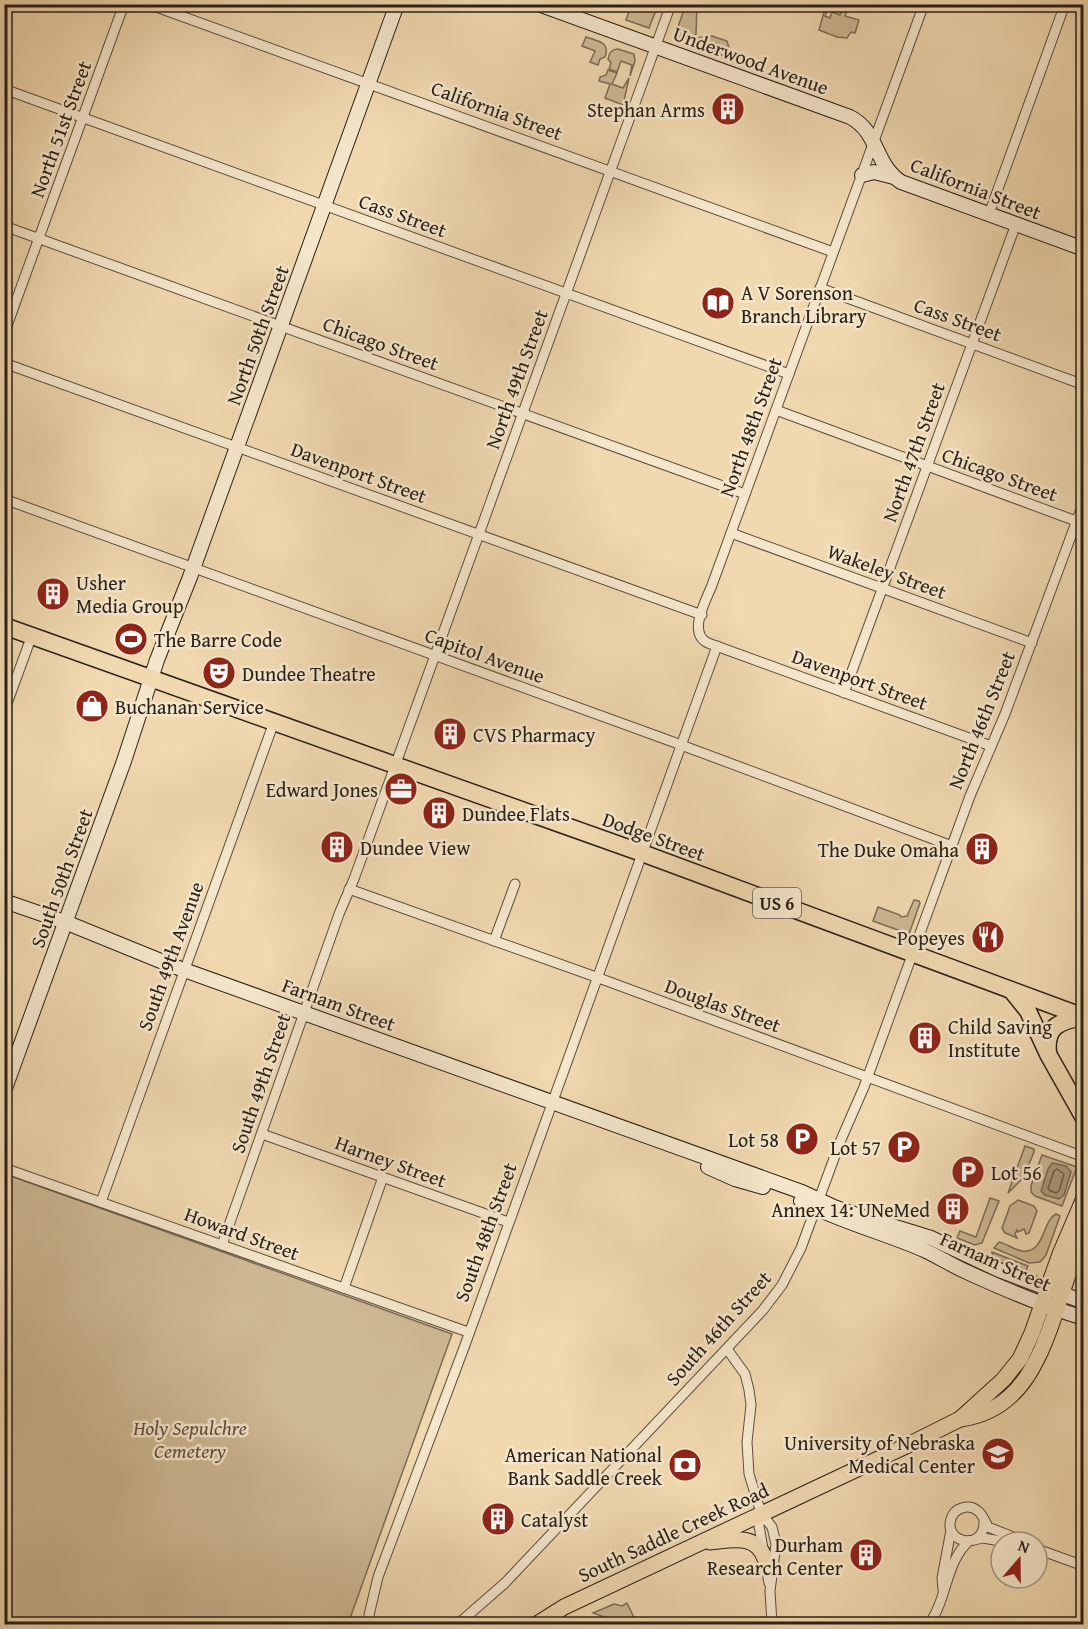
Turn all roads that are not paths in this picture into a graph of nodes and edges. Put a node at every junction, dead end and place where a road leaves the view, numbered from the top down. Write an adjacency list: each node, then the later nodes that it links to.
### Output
1 (124, 4): 13 (street, North 51st Street)
2 (148, 4): 11 (street, California Street)
3 (398, 4): 11 (main road, North 50th Street)
4 (538, 4): 10 (main road, Underwood Avenue)
5 (671, 4): 10 (street, North 49th Street)
6 (924, 4): 14 (street, North 48th Street)
7 (1065, 4): 19 (street)
8 (1079, 4): 9 (street)
9 (1083, 6)
10 (656, 47): 14 (main road, Underwood Avenue); 15 (street, North 49th Street)
11 (369, 84): 15 (street, California Street); 18 (main road, North 50th Street)
12 (4, 89): 13 (street, Cass Street)
13 (83, 117): 18 (street, Cass Street); 22 (street, North 51st Street)
14 (874, 141): 16 (street, North 48th Street); 17 (main road, California Street)
15 (611, 172): 24 (street, California Street); 26 (street, North 49th Street)
16 (862, 175): 17 (main road); 24 (street, North 48th Street)
17 (894, 177): 19 (main road, California Street)
18 (325, 205): 26 (street, Cass Street); 27 (main road, North 50th Street)
19 (989, 214): 20 (main road, California Street)
20 (1016, 224): 23 (main road, California Street); 29 (street, North 47th Street)
21 (4, 226): 22 (street, Chicago Street)
22 (39, 239): 27 (street, Chicago Street); 28 (street, North 51st Street)
23 (1083, 249)
24 (833, 252): 25 (street, North 48th Street)
25 (820, 288): 29 (street, Cass Street); 31 (street, North 48th Street)
26 (567, 293): 31 (street, Cass Street); 34 (street, North 49th Street)
27 (281, 326): 34 (street, Chicago Street); 35 (main road, North 50th Street)
28 (4, 334)
29 (972, 344): 32 (street, Cass Street); 36 (street, North 47th Street)
30 (4, 363): 35 (street, Davenport Street)
31 (789, 374): 33 (street, North 48th Street)
32 (1083, 385)
33 (776, 410): 36 (street, Chicago Street); 37 (street, North 48th Street)
34 (523, 414): 37 (street, Chicago Street); 42 (street, North 49th Street)
35 (237, 447): 42 (street, Davenport Street); 43 (main road, North 50th Street)
36 (927, 466): 40 (street, Chicago Street); 44 (street, North 47th Street)
37 (745, 494): 41 (street, North 48th Street)
38 (4, 499): 43 (street, Capitol Avenue)
39 (1083, 501): 40 (street, North 46th Street)
40 (1076, 521): 48 (street, North 46th Street)
41 (731, 534): 44 (street, Wakeley Street); 45 (street, North 48th Street)
42 (479, 535): 45 (street, Davenport Street); 50 (street, North 49th Street)
43 (193, 568): 50 (street, Capitol Avenue); 51 (main road, North 50th Street)
44 (882, 589): 48 (street, Wakeley Street); 52 (street, North 47th Street)
45 (702, 615): 49 (street, North 48th Street)
46 (4, 626): 47 (highway, Dodge Street / US 6)
47 (32, 635): 51 (highway, Dodge Street / US 6); 53 (street)
48 (1032, 643): 56 (street, North 46th Street)
49 (717, 646): 52 (street, Davenport Street); 55 (street)
50 (435, 656): 55 (street, Capitol Avenue); 57 (street, North 49th Street)
51 (151, 678): 54 (highway, Dodge Street / US 6); 63 (main road, South 50th Street)
52 (844, 693): 56 (street, Davenport Street)
53 (4, 712)
54 (274, 722): 57 (highway, Dodge Street / US 6); 66 (street, South 49th Avenue)
55 (681, 745): 58 (street, Capitol Avenue); 59 (street)
56 (991, 746): 58 (street, North 46th Street)
57 (395, 765): 59 (highway, Dodge Street / US 6); 61 (street, South 49th Street)
58 (952, 846): 65 (street, North 46th Street)
59 (642, 854): 65 (highway, Dodge Street / US 6); 67 (street, South 48th Street)
60 (515, 884): 64 (street)
61 (349, 889): 64 (street, Douglas Street); 69 (street, South 49th Street)
62 (4, 901): 63 (main road, Farnam Street)
63 (65, 922): 66 (main road, Farnam Street); 73 (main road, South 50th Street)
64 (494, 941): 67 (street, Douglas Street)
65 (913, 953): 68 (highway, Dodge Street / US 6); 72 (street, South 46th Street)
66 (184, 970): 69 (main road, Farnam Street); 82 (street, South 49th Avenue)
67 (596, 977): 72 (street, Douglas Street); 74 (street, South 48th Street)
68 (1012, 990): 70 (highway, Dodge Street / US 6); 71 (highway)
69 (304, 1013): 74 (main road, Farnam Street); 77 (street, South 49th Street)
70 (1083, 1017): 71 (highway)
71 (1048, 1054): 75 (highway)
72 (868, 1078): 78 (street, Douglas Street); 83 (street, South 46th Street)
73 (4, 1091)
74 (552, 1101): 83 (main road, Farnam Street); 84 (street, South 48th Street)
75 (1078, 1105): 76 (highway)
76 (1083, 1118)
77 (262, 1134): 80 (street, Harney Street); 86 (street, South 49th Street)
78 (1083, 1157)
79 (4, 1168): 82 (street, Howard Street)
80 (383, 1177): 84 (street, Harney Street); 87 (street)
81 (1083, 1198): 88 (main road, South Saddle Creek Road)
82 (101, 1202): 86 (street, Howard Street)
83 (817, 1204): 88 (main road, Farnam Street); 90 (main road, Farnam Street); 93 (street, South 46th Street)
84 (508, 1222): 92 (street, South 48th Street)
85 (1083, 1231): 88 (main road, South Saddle Creek Road)
86 (222, 1245): 87 (street, Howard Street)
87 (344, 1288): 92 (street, Howard Street)
88 (1055, 1291): 89 (main road, Farnam Street); 90 (main road, South Saddle Creek Road)
89 (1083, 1302)
90 (1049, 1307): 91 (main road, Farnam Street); 94 (main road, South Saddle Creek Road)
91 (1083, 1318)
92 (468, 1332): 107 (street, South 48th Street)
93 (727, 1349): 94 (street); 108 (street, South 46th Street)
94 (761, 1513): 100 (main road, South Saddle Creek Road); 102 (street); 104 (street)
95 (984, 1521): 96 (street); 97 (street); 99 (street)
96 (951, 1530): 99 (street); 105 (street)
97 (994, 1530)
98 (989, 1539): 99 (street)
99 (971, 1541): 105 (street)
100 (698, 1544): 102 (main road); 109 (main road, South Saddle Creek Road)
101 (1049, 1553): 103 (street)
102 (765, 1559): 104 (street)
103 (1083, 1566)
104 (770, 1591): 110 (street)
105 (943, 1596): 106 (street)
106 (931, 1623)
107 (370, 1624)
108 (458, 1624)
109 (537, 1624)
110 (772, 1624)

